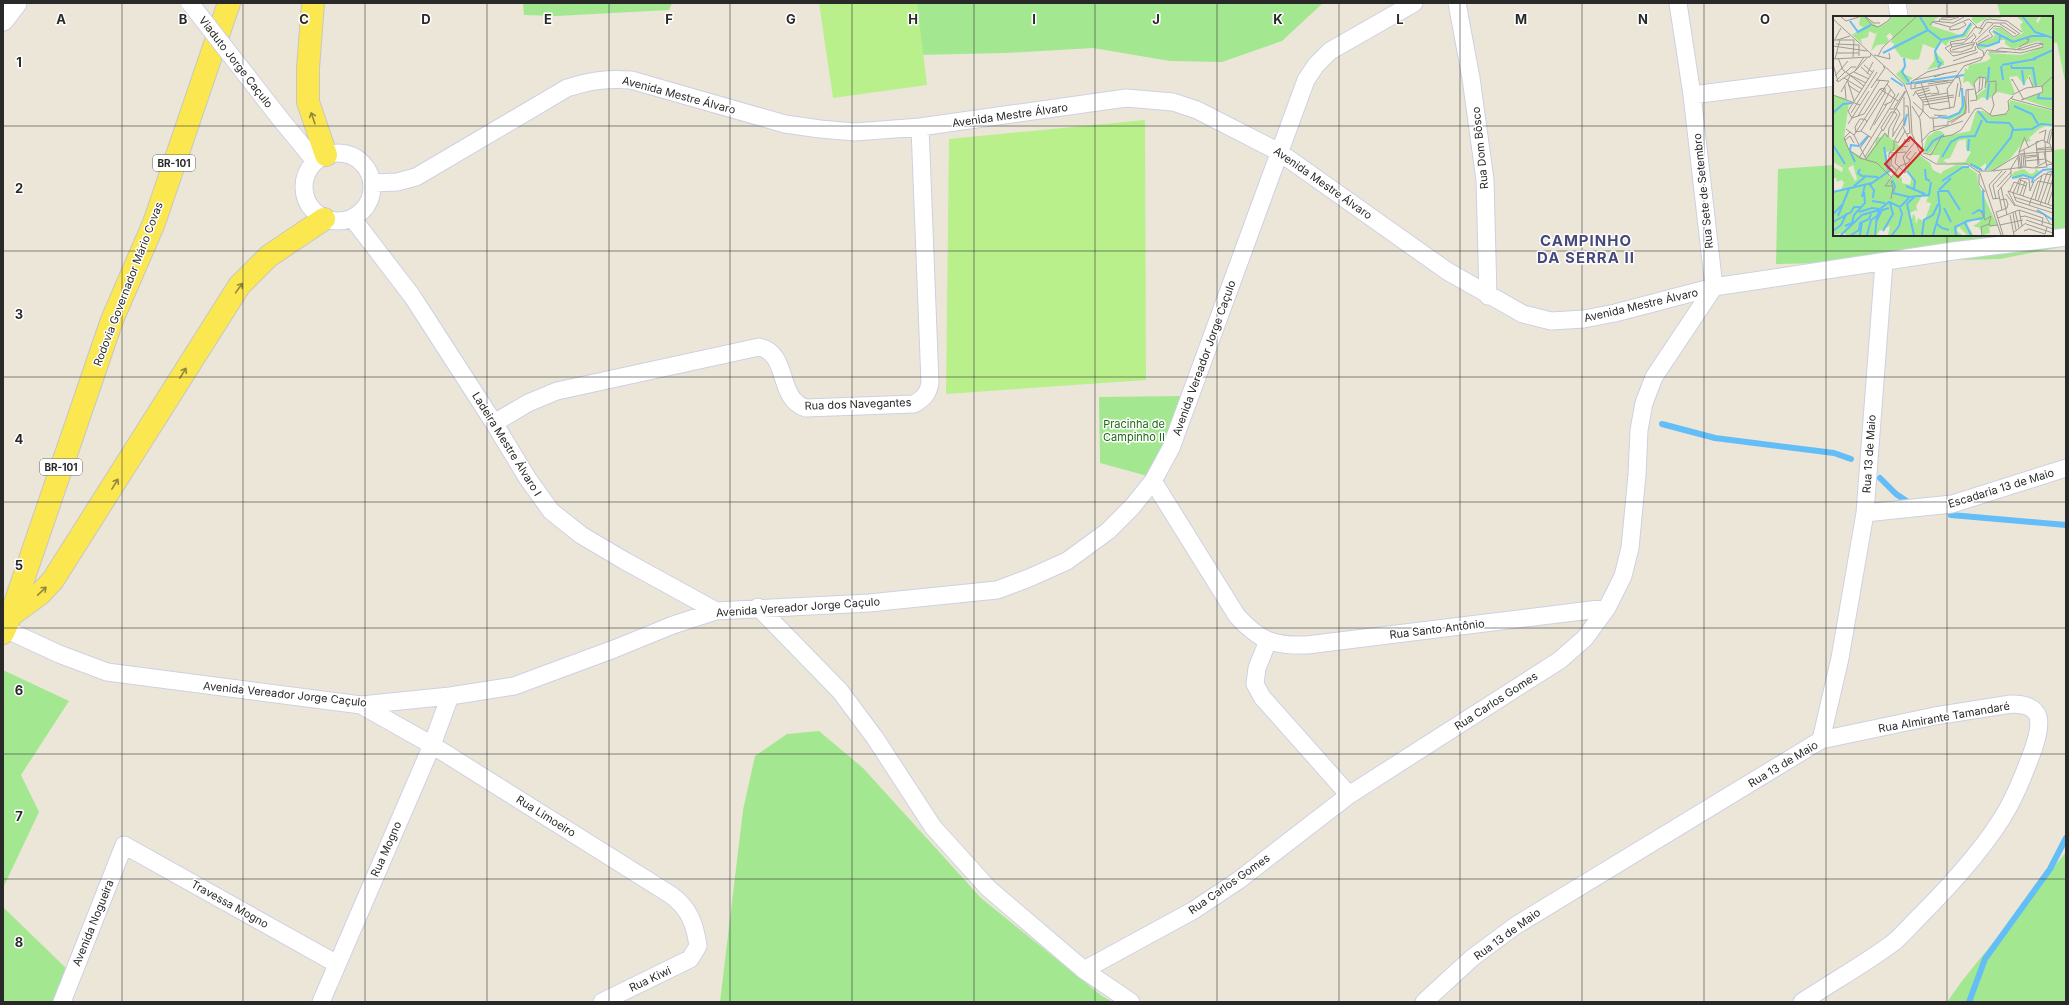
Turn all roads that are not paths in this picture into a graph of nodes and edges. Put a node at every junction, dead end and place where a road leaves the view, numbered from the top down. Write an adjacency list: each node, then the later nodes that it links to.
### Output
1 (16, 3): 10 (street)
2 (190, 3): 15 (street, Viaduto Jorge Caçulo, bridge)
3 (229, 3): 30 (main road, Rodovia Governador Mário Covas / BR-101)
4 (313, 3): 15 (main road, one-way to 4)
5 (1414, 3): 14 (street)
6 (1457, 3): 22 (street, Rua Dom Bôsco)
7 (1678, 3): 12 (street, Rua Sete de Setembro)
8 (1897, 3): 9 (street)
9 (1899, 16)
10 (3, 20)
11 (1833, 77): 12 (street)
12 (1692, 95): 21 (street, Rua Sete de Setembro)
13 (920, 127): 14 (street, Avenida Mestre Álvaro); 16 (street, Avenida Mestre Álvaro); 23 (street, Rua dos Navegantes)
14 (1279, 152): 22 (street, Avenida Mestre Álvaro); 25 (street, Avenida Vereador Jorge Caçulo)
15 (320, 158): 16 (street); 17 (street)
16 (373, 183): 18 (street)
17 (324, 219): 18 (street); 30 (main road, one-way to 17)
18 (353, 219): 23 (street, Ladeira Mestre Álvaro I)
19 (2066, 237): 20 (street, Avenida Mestre Álvaro)
20 (1884, 262): 21 (street, Avenida Mestre Álvaro); 26 (street, Rua 13 de Maio)
21 (1714, 287): 22 (street, Avenida Mestre Álvaro); 28 (street, Rua Carlos Gomes)
22 (1488, 296)
23 (494, 423): 29 (street, Ladeira Mestre Álvaro I)
24 (2066, 468): 26 (street, Escadaria 13 de Maio)
25 (1153, 481): 27 (street, Avenida Vereador Jorge Caçulo); 31 (street, Rua Santo Antônio)
26 (1865, 513): 34 (street, Rua 13 de Maio)
27 (758, 607): 29 (street, Avenida Vereador Jorge Caçulo); 40 (street)
28 (1607, 608): 31 (street, Rua Santo Antônio); 36 (street, Rua Carlos Gomes)
29 (716, 611): 32 (street, Avenida Vereador Jorge Caçulo)
30 (6, 625): 33 (street, Avenida Vereador Jorge Caçulo)
31 (1268, 641): 36 (street)
32 (450, 696): 33 (street, Avenida Vereador Jorge Caçulo); 35 (street, Rua Mogno)
33 (361, 705): 35 (street, Rua Limoeiro)
34 (1821, 740): 45 (street, Rua 13 de Maio); 46 (street, Rua Almirante Tamandaré)
35 (432, 745): 38 (street, Rua Limoeiro); 39 (street, Rua Mogno)
36 (1349, 795): 40 (street, Rua Carlos Gomes)
37 (124, 845): 39 (street, Travessa Mogno); 41 (street, Avenida Nogueira)
38 (695, 953): 43 (street, Rua Kiwi)
39 (337, 964): 42 (street, Rua Mogno)
40 (1084, 970): 44 (street)
41 (62, 1002)
42 (320, 1002)
43 (602, 1002)
44 (1131, 1002)
45 (1424, 1002)
46 (1802, 1002)

